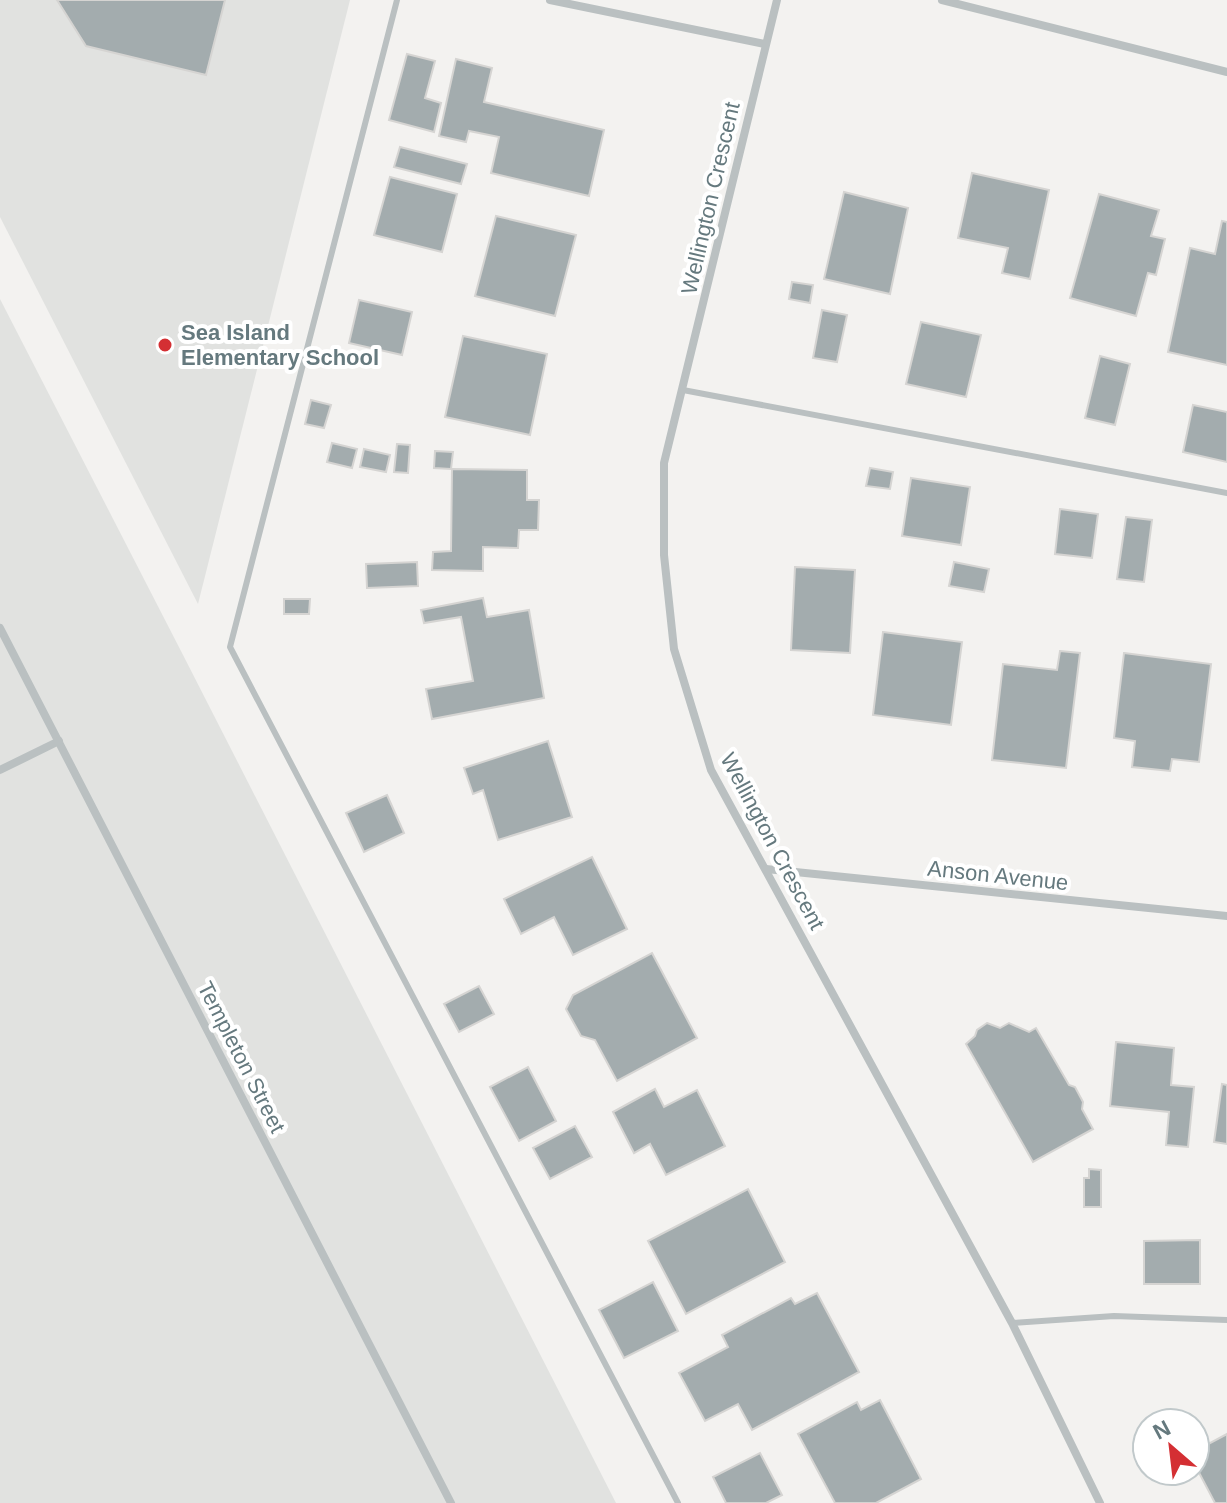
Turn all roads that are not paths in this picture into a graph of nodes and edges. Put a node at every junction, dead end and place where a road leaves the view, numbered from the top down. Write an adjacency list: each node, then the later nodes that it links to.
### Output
1 (397, 0): 17 (lane)
2 (550, 0): 5 (street)
3 (777, 0): 5 (street, Wellington Crescent)
4 (942, 0): 6 (street)
5 (765, 44): 7 (street, Wellington Crescent)
6 (1227, 72)
7 (683, 390): 8 (lane); 12 (street, Wellington Crescent)
8 (1227, 493)
9 (0, 628): 10 (street, Templeton Street)
10 (59, 741): 11 (street); 16 (street, Templeton Street)
11 (0, 770)
12 (766, 869): 13 (street, Anson Avenue); 15 (street, Wellington Crescent)
13 (1227, 916)
14 (1227, 1320): 15 (lane)
15 (1012, 1323): 18 (street, Wellington Crescent)
16 (451, 1503)
17 (678, 1503)
18 (1100, 1503)

